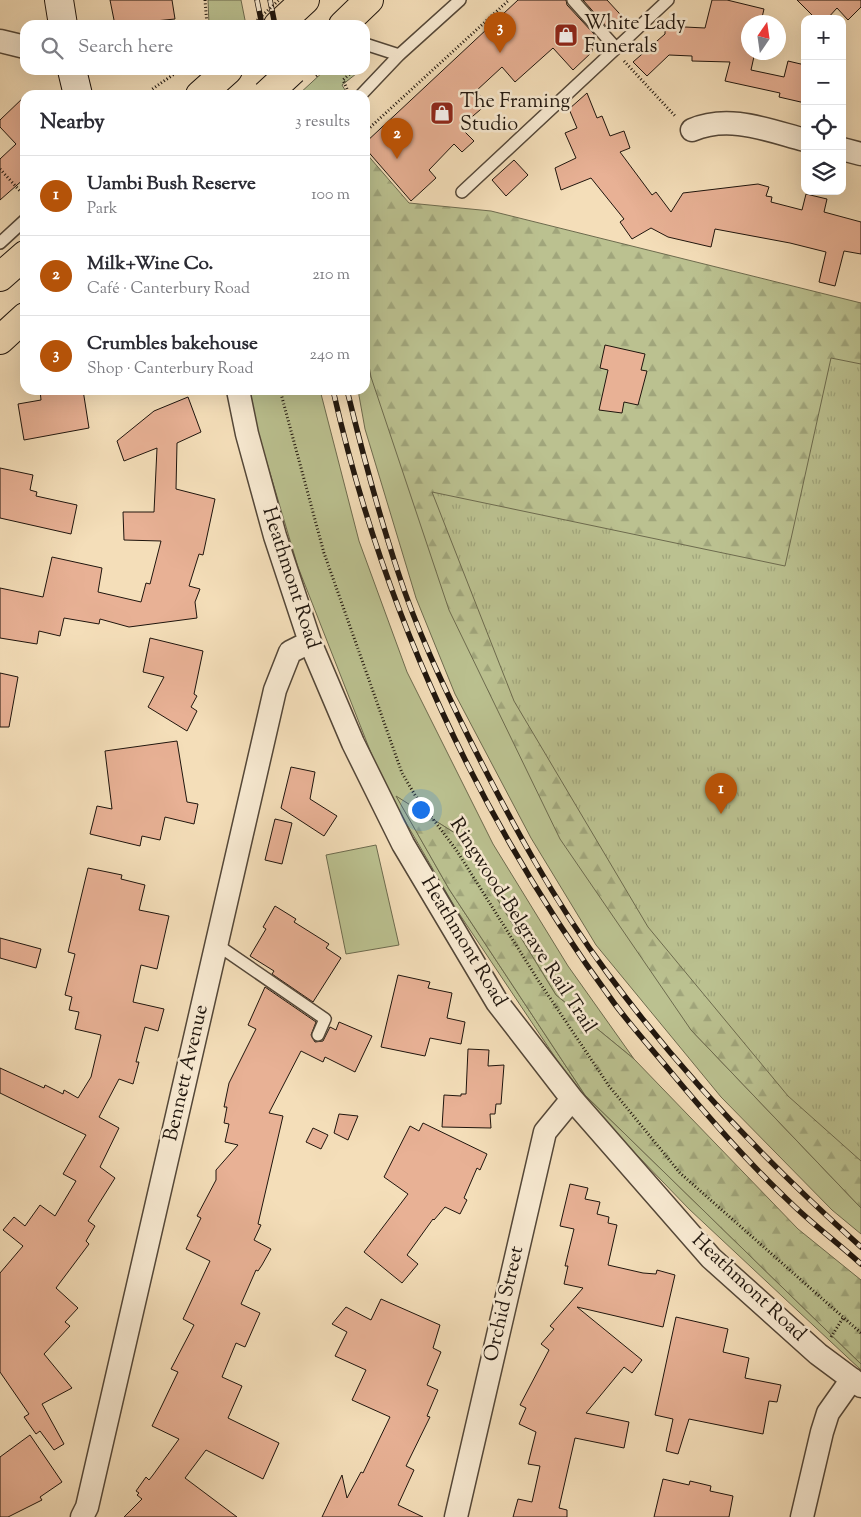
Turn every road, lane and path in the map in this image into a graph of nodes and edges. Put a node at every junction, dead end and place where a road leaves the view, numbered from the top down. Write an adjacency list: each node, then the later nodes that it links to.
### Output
1 (59, 0): 9 (street)
2 (205, 0): 10 (path)
3 (369, 0): 12 (main road)
4 (460, 0): 17 (lane)
5 (509, 0): 29 (path)
6 (573, 0): 16 (lane)
7 (668, 0): 16 (lane)
8 (290, 8): 11 (path, bridge)
9 (62, 20)
10 (206, 20)
11 (263, 20)
12 (348, 20)
13 (0, 41): 14 (street)
14 (20, 46)
15 (370, 46): 17 (lane)
16 (615, 48): 30 (path); 36 (lane)
17 (400, 55): 28 (lane)
18 (73, 75): 23 (street)
19 (173, 75): 24 (path)
20 (222, 75): 25 (main road)
21 (288, 75): 26 (main road, bridge)
22 (348, 75): 27 (path)
23 (77, 90)
24 (151, 90)
25 (206, 90)
26 (271, 90)
27 (347, 90)
28 (366, 90)
29 (370, 127)
30 (692, 130): 31 (street)
31 (801, 139)
32 (846, 150): 33 (street)
33 (861, 154)
34 (0, 169): 35 (path)
35 (20, 191)
36 (462, 192)
37 (20, 225): 38 (lane)
38 (0, 243)
39 (20, 259): 40 (main road)
40 (0, 277)
41 (20, 322): 42 (main road)
42 (0, 340)
43 (239, 395): 45 (street, Heathmont Road)
44 (281, 395): 49 (path, Ringwood-Belgrave Rail Trail)
45 (310, 642): 46 (street, Bennett Avenue); 48 (street, Heathmont Road)
46 (216, 944): 47 (lane); 51 (street, Bennett Avenue)
47 (318, 1035)
48 (572, 1098): 50 (street, Heathmont Road); 52 (street, Orchid Street)
49 (861, 1333)
50 (856, 1383): 53 (street)
51 (82, 1517)
52 (456, 1517)
53 (802, 1517)

